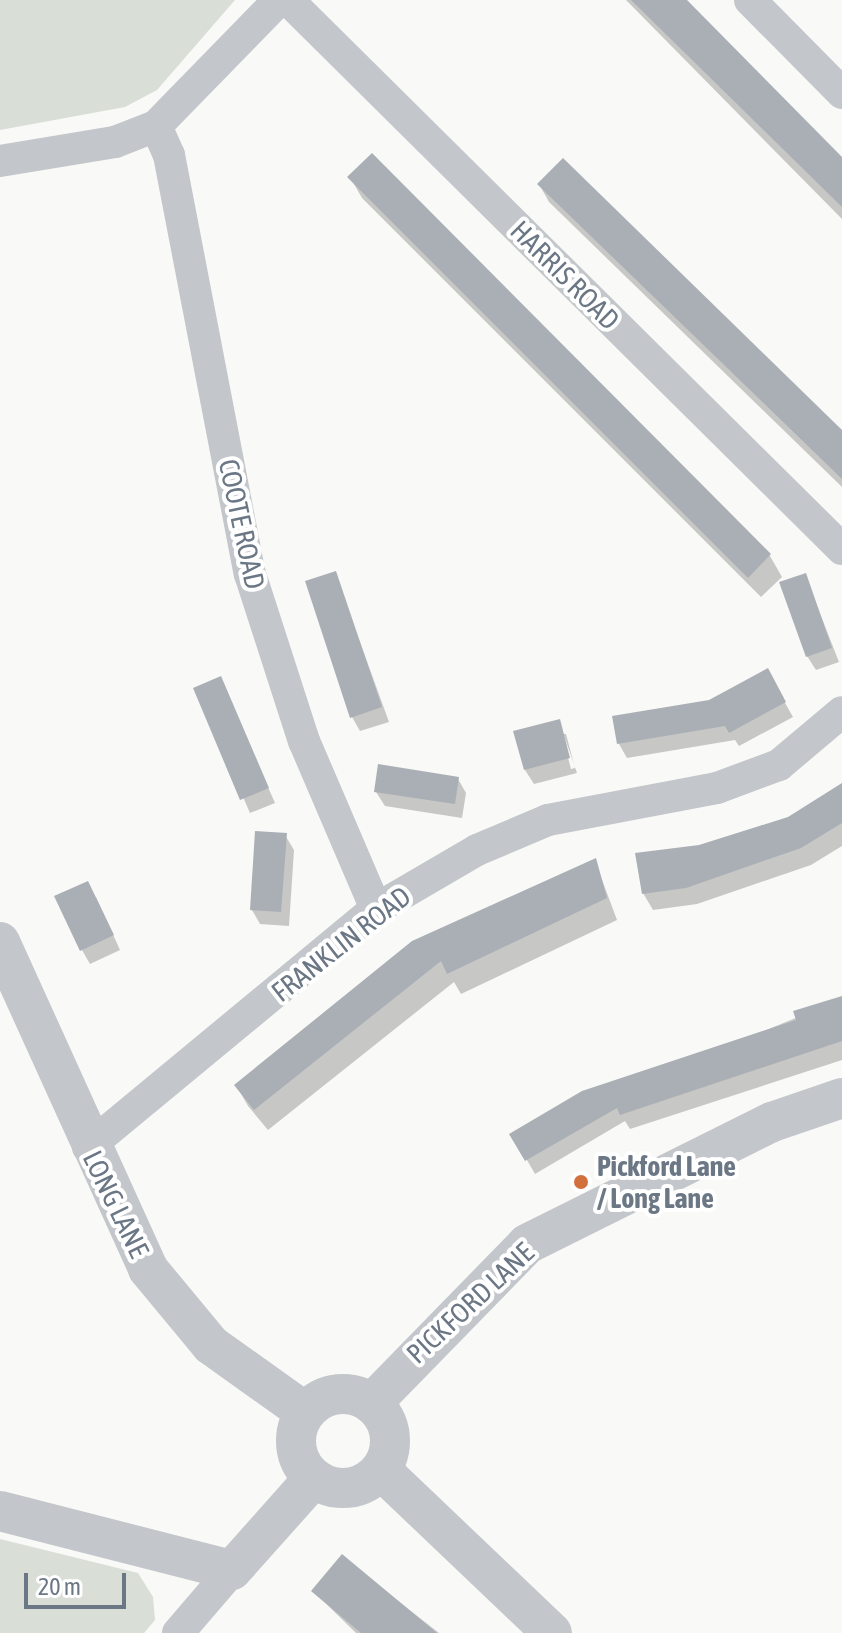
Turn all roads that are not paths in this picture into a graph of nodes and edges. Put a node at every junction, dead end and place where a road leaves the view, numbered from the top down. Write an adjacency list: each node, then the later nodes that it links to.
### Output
1 (279, 0): 5 (street)
2 (288, 0): 7 (street, HARRIS ROAD)
3 (750, 0): 4 (street)
4 (842, 93)
5 (156, 126): 6 (street); 9 (street, COOTE ROAD)
6 (0, 161)
7 (842, 549)
8 (842, 712): 9 (street, FRANKLIN ROAD)
9 (376, 909): 12 (street, FRANKLIN ROAD)
10 (0, 942): 12 (street, LONG LANE)
11 (842, 1098): 13 (street, PICKFORD LANE)
12 (88, 1147): 14 (street, LONG LANE)
13 (372, 1403): 14 (street); 15 (street)
14 (305, 1412): 16 (street)
15 (381, 1470): 16 (street); 20 (street)
16 (314, 1478): 18 (street)
17 (0, 1511): 18 (street)
18 (232, 1570): 19 (street)
19 (178, 1633)
20 (552, 1633)

